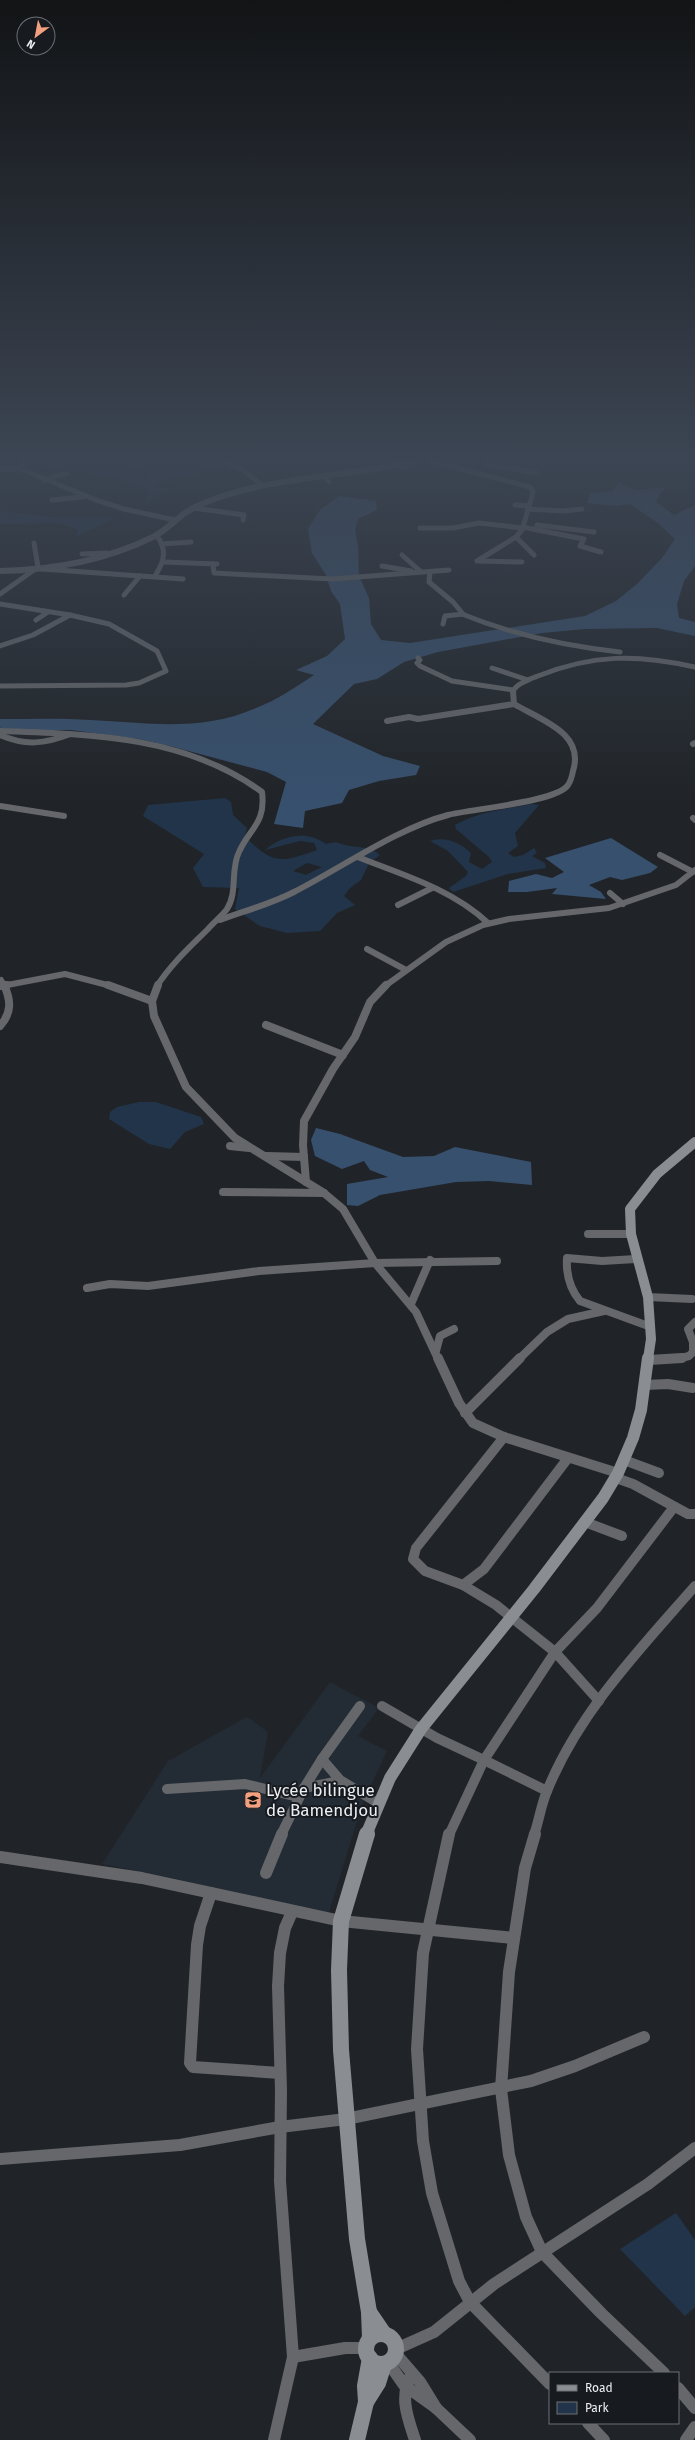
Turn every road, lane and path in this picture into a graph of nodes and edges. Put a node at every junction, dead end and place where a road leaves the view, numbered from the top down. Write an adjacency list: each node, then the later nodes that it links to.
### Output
1 (27, 575): 9 (street)
2 (124, 575): 6 (street)
3 (242, 575): 4 (street)
4 (385, 575)
5 (430, 575): 13 (street)
6 (140, 576): 7 (street); 10 (street)
7 (155, 576): 8 (street)
8 (183, 579)
9 (0, 594)
10 (124, 595)
11 (0, 604): 12 (street)
12 (48, 612): 14 (street); 15 (street)
13 (462, 614): 16 (street); 20 (street)
14 (70, 615): 18 (street); 25 (street)
15 (36, 620)
16 (443, 624)
17 (0, 641): 18 (street)
18 (6, 644): 19 (street)
19 (0, 646)
20 (651, 657): 22 (street); 24 (street)
21 (418, 658): 26 (street)
22 (695, 667)
23 (492, 668): 24 (street)
24 (528, 680): 26 (street)
25 (0, 686)
26 (513, 690): 27 (street)
27 (514, 704): 28 (street); 39 (street)
28 (387, 721)
29 (0, 731): 30 (street)
30 (74, 733): 32 (street); 45 (street)
31 (0, 735): 32 (street)
32 (12, 741): 33 (street)
33 (3, 746)
34 (45, 804): 36 (street)
35 (0, 806): 36 (street)
36 (43, 813): 37 (street)
37 (64, 816)
38 (660, 855): 40 (street)
39 (360, 858): 41 (street); 45 (street)
40 (694, 871): 43 (street)
41 (432, 888): 44 (street); 46 (street)
42 (610, 893): 43 (street)
43 (623, 904): 46 (street)
44 (398, 905)
45 (217, 921): 50 (street)
46 (488, 923): 48 (street)
47 (367, 949): 48 (street)
48 (406, 970): 53 (street)
49 (3, 984): 50 (street); 52 (street)
50 (152, 1001): 56 (street)
51 (266, 1025): 53 (street)
52 (0, 1026)
53 (343, 1055): 58 (street)
54 (695, 1142): 63 (main road)
55 (230, 1146): 56 (street)
56 (249, 1148): 57 (street)
57 (266, 1156): 58 (street); 59 (street)
58 (304, 1157): 59 (street)
59 (306, 1182): 61 (street)
60 (223, 1192): 61 (street)
61 (324, 1193): 67 (street)
62 (588, 1234): 63 (street)
63 (630, 1234): 64 (main road)
64 (636, 1259): 69 (main road); 72 (street)
65 (430, 1260): 66 (street); 67 (street); 71 (street)
66 (497, 1261)
67 (375, 1263): 68 (street); 71 (street)
68 (87, 1288)
69 (648, 1297): 70 (street); 74 (main road)
70 (692, 1299)
71 (411, 1304): 76 (street)
72 (605, 1311): 74 (street); 80 (street)
73 (695, 1322): 77 (street)
74 (651, 1327): 77 (main road)
75 (454, 1329): 76 (street)
76 (436, 1352): 80 (street)
77 (649, 1360): 78 (main road)
78 (645, 1384): 79 (street); 83 (main road)
79 (693, 1388)
80 (465, 1414): 81 (street)
81 (504, 1437): 82 (street); 90 (street)
82 (568, 1458): 85 (street); 90 (street)
83 (624, 1460): 84 (street); 85 (main road)
84 (659, 1473)
85 (617, 1475): 86 (street); 88 (main road)
86 (674, 1507): 87 (street); 93 (street)
87 (693, 1516)
88 (585, 1522): 89 (street); 92 (main road)
89 (622, 1536)
90 (463, 1585): 92 (street)
91 (695, 1586): 94 (street)
92 (511, 1617): 93 (street); 97 (main road)
93 (555, 1652): 94 (street); 99 (street)
94 (599, 1701): 102 (street)
95 (360, 1706): 98 (street)
96 (382, 1706): 97 (street)
97 (421, 1729): 99 (street); 104 (main road)
98 (322, 1759): 100 (street); 103 (street)
99 (484, 1760): 102 (street); 110 (street)
100 (339, 1781): 103 (street); 104 (street)
101 (167, 1789): 103 (street)
102 (547, 1790): 111 (street)
103 (301, 1793): 106 (street)
104 (378, 1803): 109 (main road)
105 (0, 1857): 107 (street)
106 (266, 1873)
107 (211, 1893): 108 (street); 113 (street)
108 (292, 1912): 109 (street); 113 (street)
109 (341, 1922): 110 (street); 116 (main road)
110 (428, 1929): 111 (street); 115 (street)
111 (514, 1938): 114 (street)
112 (644, 2037): 114 (street)
113 (280, 2073): 117 (street)
114 (501, 2088): 115 (street); 120 (street)
115 (421, 2105): 116 (street); 121 (street)
116 (346, 2119): 117 (street); 122 (main road)
117 (280, 2127): 119 (street); 123 (street)
118 (695, 2148): 120 (street)
119 (0, 2159)
120 (542, 2252): 121 (street); 124 (street)
121 (470, 2302): 122 (street); 126 (street)
122 (382, 2351): 123 (street); 125 (street); 127 (street); 134 (main road)
123 (293, 2357): 133 (street)
124 (663, 2372)
125 (412, 2373): 127 (street); 129 (street)
126 (549, 2383)
127 (404, 2385): 129 (street); 135 (street)
128 (679, 2389): 130 (street)
129 (436, 2408): 136 (street)
130 (695, 2408)
131 (589, 2424): 137 (street)
132 (695, 2427): 138 (street)
133 (274, 2440)
134 (357, 2440)
135 (415, 2440)
136 (470, 2440)
137 (604, 2440)
138 (686, 2440)

